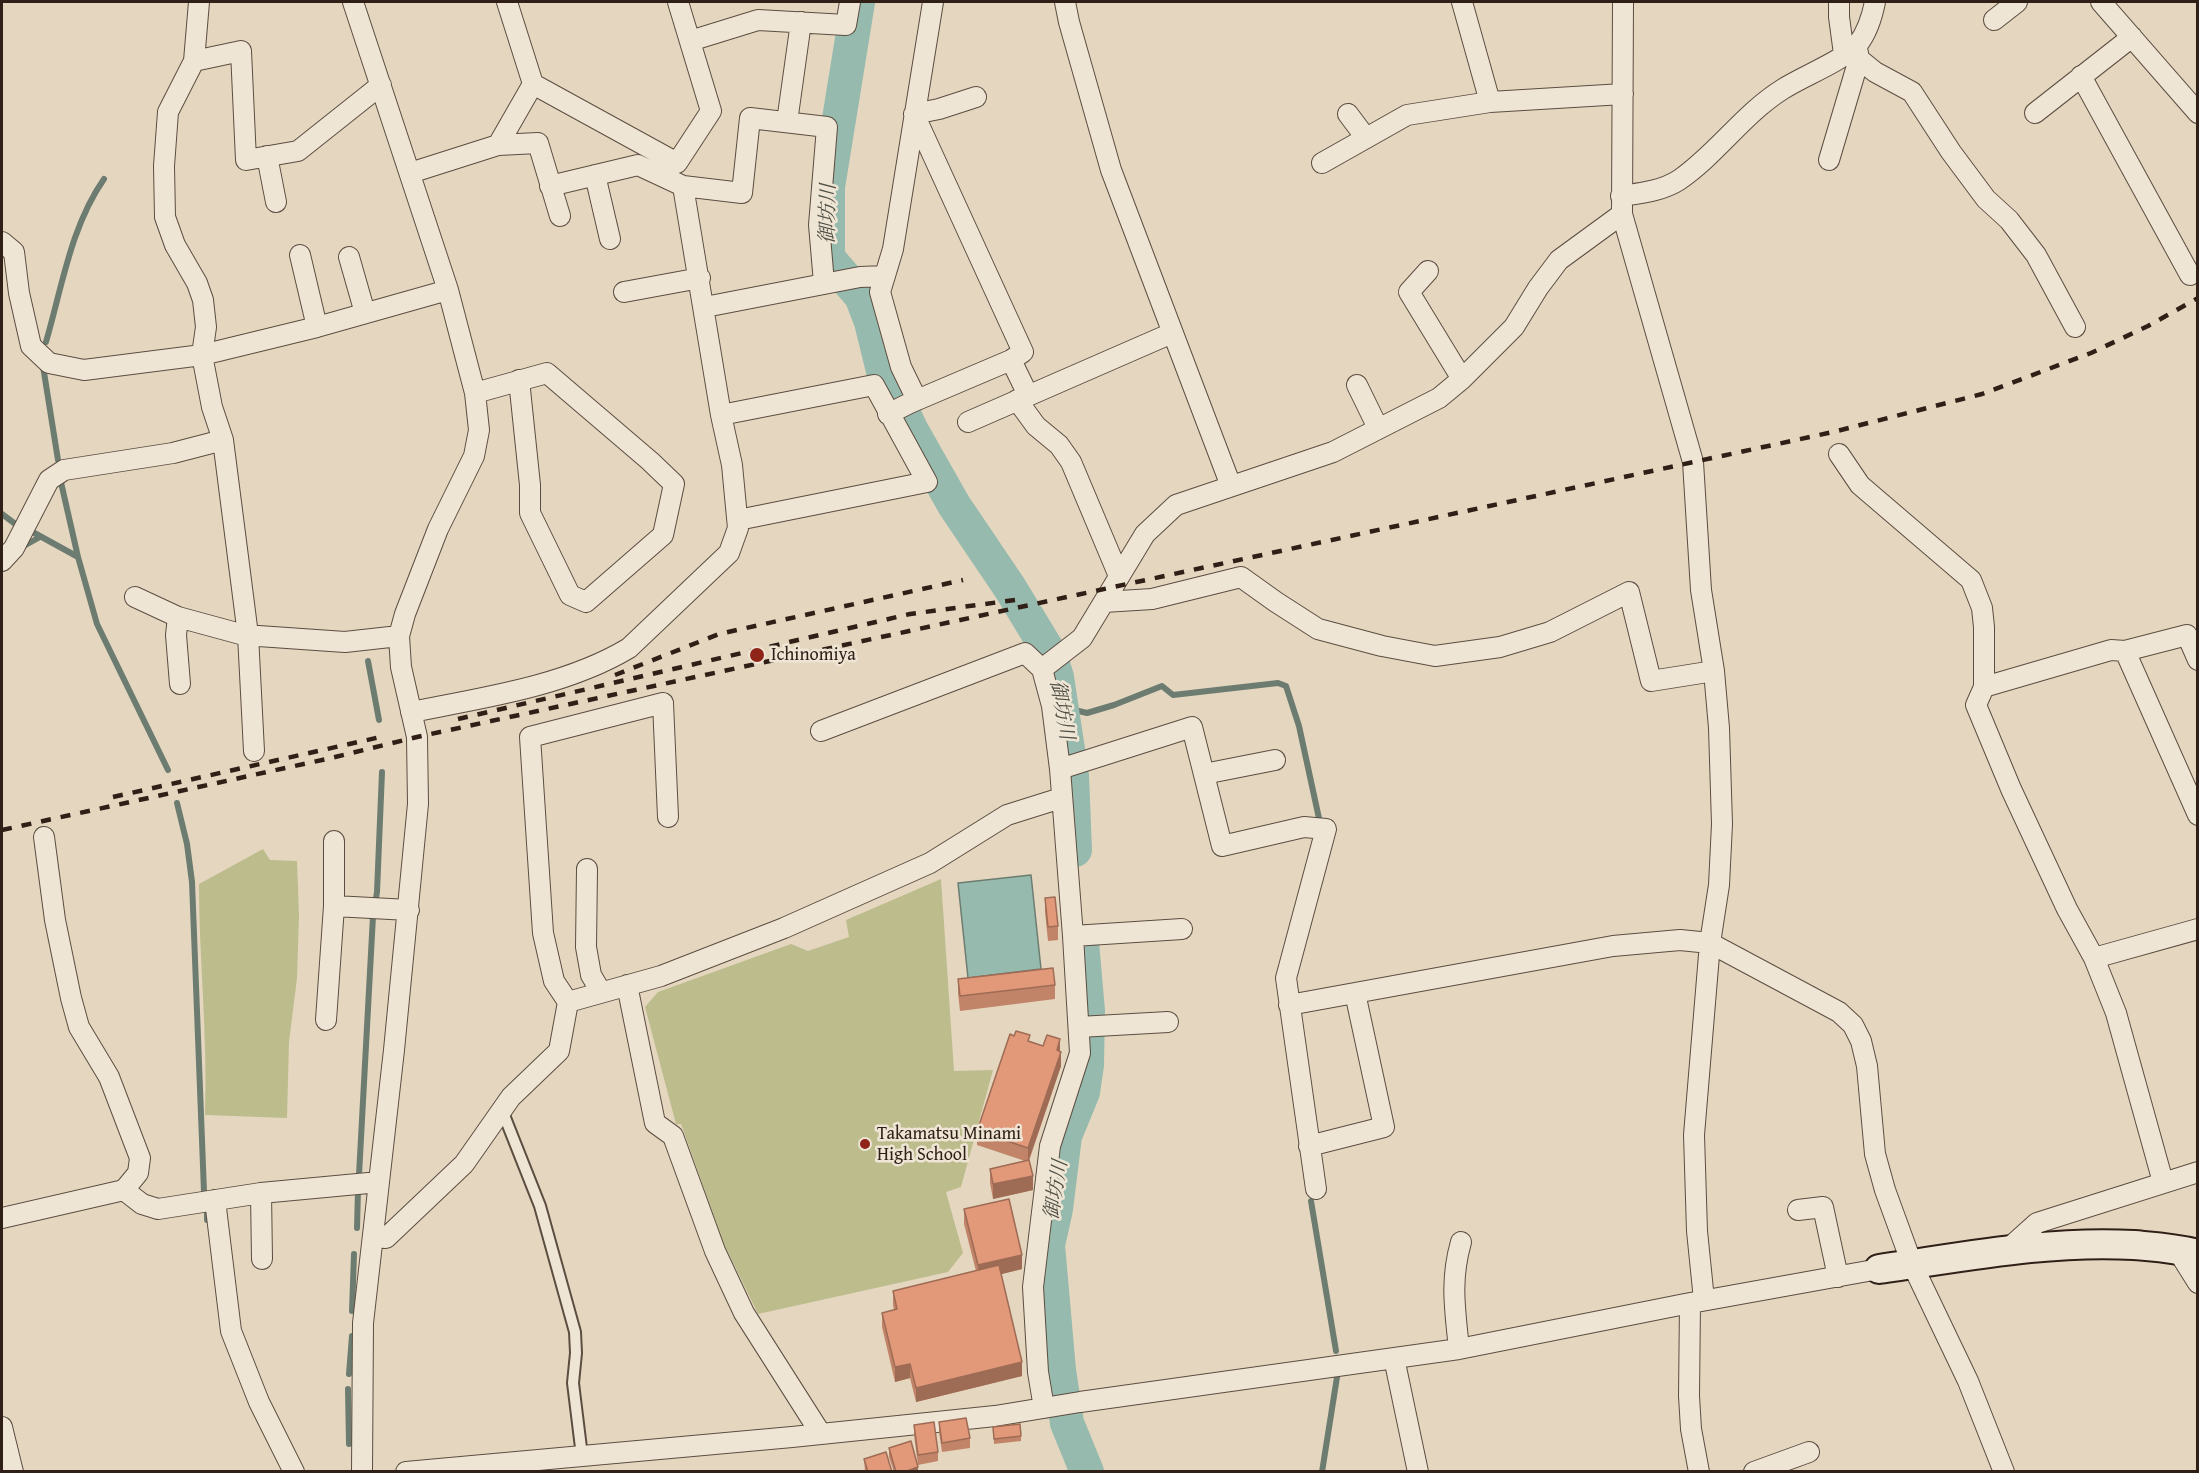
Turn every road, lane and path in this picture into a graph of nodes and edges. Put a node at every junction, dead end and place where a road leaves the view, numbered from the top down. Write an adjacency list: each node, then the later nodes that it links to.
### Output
1 (199, 2): 20 (street)
2 (353, 2): 23 (street)
3 (507, 2): 22 (street)
4 (678, 2): 18 (street)
5 (850, 2): 16 (street)
6 (933, 2): 29 (street)
7 (1065, 2): 59 (street)
8 (1462, 2): 26 (street)
9 (1623, 2): 24 (street)
10 (1839, 2): 19 (street)
11 (1875, 2): 19 (street)
12 (2018, 2): 15 (street)
13 (2101, 2): 17 (street)
14 (759, 10): 16 (street); 18 (street)
15 (1994, 20)
16 (801, 22): 31 (street)
17 (2132, 37): 21 (street); 28 (street)
18 (690, 41): 22 (street)
19 (1853, 53): 35 (street); 42 (street); 58 (street)
20 (194, 61): 34 (street); 60 (street)
21 (2081, 76): 27 (street); 49 (street)
22 (533, 84): 33 (street)
23 (381, 85): 34 (street); 37 (street)
24 (1623, 94): 26 (street); 42 (street)
25 (976, 96): 29 (street)
26 (1490, 102): 32 (street)
27 (2035, 113)
28 (2198, 113)
29 (915, 114): 50 (street); 61 (street)
30 (1348, 114): 32 (street)
31 (787, 122): 40 (street); 52 (street)
32 (1366, 138): 36 (street)
33 (498, 145): 37 (street); 39 (street)
34 (267, 156): 41 (street)
35 (1829, 160)
36 (1323, 163)
37 (410, 173): 53 (street)
38 (595, 175): 39 (street); 40 (street); 44 (street)
39 (550, 186): 43 (street)
40 (683, 186): 51 (street)
41 (276, 202)
42 (1622, 205): 63 (street); 86 (street)
43 (560, 216)
44 (610, 239)
45 (2, 242): 60 (street)
46 (300, 255): 57 (street)
47 (349, 257): 56 (street)
48 (1428, 271): 63 (street)
49 (2190, 274)
50 (885, 276): 52 (street); 67 (street)
51 (700, 278): 54 (street); 55 (street)
52 (828, 283): 55 (street)
53 (448, 290): 56 (street); 65 (street)
54 (624, 292)
55 (705, 307): 69 (street)
56 (365, 313): 57 (street)
57 (317, 327): 60 (street)
58 (2075, 327)
59 (1172, 333): 66 (street); 74 (street)
60 (202, 355): 72 (street)
61 (1011, 360): 66 (street); 67 (street)
62 (519, 380): 62 (street); 65 (street)
63 (1462, 380): 71 (street)
64 (1357, 385): 71 (street)
65 (475, 393): 82 (street)
66 (1022, 397): 70 (street); 77 (street)
67 (913, 401): 68 (street)
68 (888, 414): 69 (street); 75 (street)
69 (721, 415): 75 (street)
70 (968, 422)
71 (1378, 428): 74 (street)
72 (223, 441): 76 (street); 81 (street)
73 (1839, 454): 88 (street)
74 (1231, 486): 77 (street)
75 (738, 520): 89 (street)
76 (2, 561)
77 (1119, 576): 79 (street)
78 (135, 597): 80 (street)
79 (1104, 602): 85 (street); 86 (street)
80 (178, 617): 81 (street); 87 (street)
81 (248, 635): 82 (street); 91 (street)
82 (399, 636): 89 (street)
83 (2125, 651): 84 (street); 88 (street); 96 (street)
84 (2198, 660)
85 (1047, 665): 90 (street); 93 (street)
86 (1714, 671): 106 (street)
87 (180, 684)
88 (1984, 687): 107 (street)
89 (411, 712): 102 (street)
90 (821, 731)
91 (254, 751)
92 (1275, 760): 94 (street)
93 (1068, 767): 94 (street); 95 (street)
94 (1204, 774): 112 (street)
95 (1061, 798): 105 (street); 108 (street)
96 (2198, 814)
97 (668, 817): 111 (street)
98 (44, 837): 122 (street)
99 (334, 841): 101 (street)
100 (587, 869): 109 (street)
101 (334, 906): 102 (street); 113 (street)
102 (409, 910): 119 (street)
103 (1182, 929): 105 (street)
104 (2198, 929): 107 (street)
105 (1080, 936): 115 (street)
106 (1710, 943): 110 (street); 132 (street); 136 (street)
107 (2094, 958): 120 (street)
108 (627, 985): 109 (street); 141 (street)
109 (601, 992): 111 (street)
110 (1355, 993): 112 (street); 117 (street)
111 (568, 1002): 116 (street)
112 (1289, 1005): 117 (street)
113 (326, 1020)
114 (1168, 1022): 115 (street)
115 (1080, 1027): 139 (street)
116 (502, 1110): 127 (street); 143 (lane)
117 (1309, 1146): 121 (street)
118 (2198, 1172): 120 (street)
119 (379, 1182): 123 (street); 127 (street)
120 (2163, 1182): 129 (street)
121 (1316, 1189)
122 (124, 1190): 124 (street); 126 (street)
123 (261, 1193): 124 (street); 131 (street)
124 (215, 1200): 145 (street)
125 (1798, 1210): 134 (street)
126 (2, 1218)
127 (373, 1237): 146 (street)
128 (1461, 1242): 137 (street)
129 (2008, 1249): 130 (street); 132 (street)
130 (2187, 1251): 135 (street)
131 (262, 1259)
132 (1912, 1264): 133 (street); 151 (street)
133 (1879, 1269): 134 (street)
134 (1838, 1277): 136 (street)
135 (2198, 1283)
136 (1697, 1302): 137 (street); 149 (street)
137 (1459, 1349): 138 (street)
138 (1394, 1358): 139 (street); 148 (street)
139 (1046, 1408): 141 (street)
140 (2, 1426): 144 (street)
141 (821, 1434): 143 (street)
142 (1809, 1452): 150 (street)
143 (582, 1456): 147 (street)
144 (13, 1472)
145 (294, 1472)
146 (362, 1472)
147 (406, 1472)
148 (1418, 1472)
149 (1699, 1472)
150 (1754, 1472)
151 (2004, 1472)

